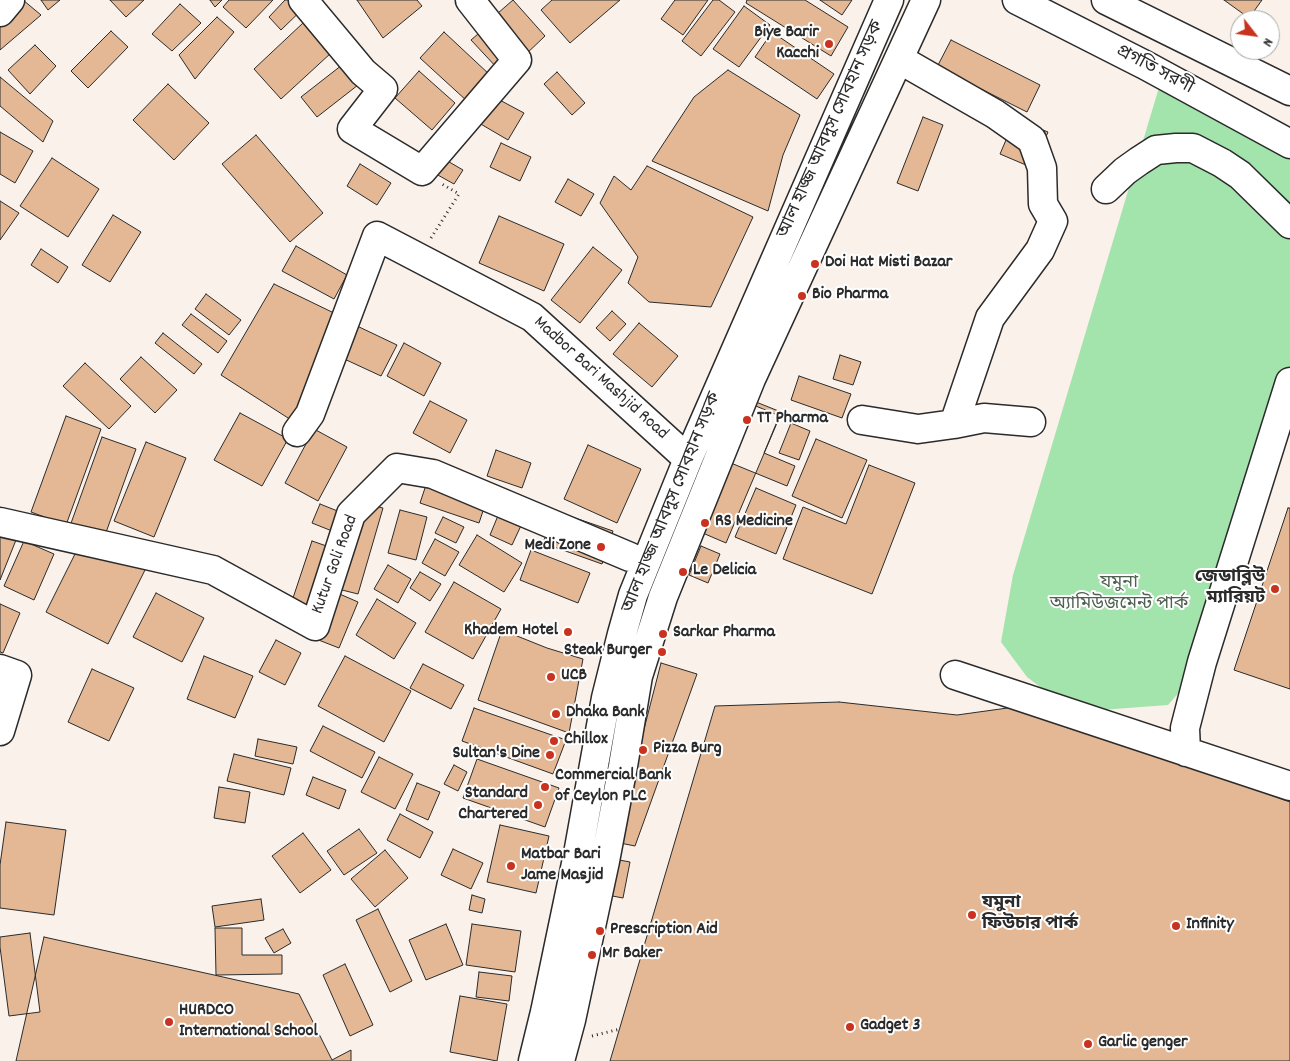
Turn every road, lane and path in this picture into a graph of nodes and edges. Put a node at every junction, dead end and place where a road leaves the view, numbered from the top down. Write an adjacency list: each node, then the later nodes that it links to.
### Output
1 (10, 0): 8 (street)
2 (303, 0): 12 (street)
3 (470, 0): 12 (street)
4 (890, 0): 21 (street, আল হাজ্জ আবদুস সোবহান সড়ক)
5 (926, 0): 9 (street, আল হাজ্জ আবদুস সোবহান সড়ক)
6 (1017, 0): 11 (street, প্রগতি সরণী)
7 (1106, 0): 10 (street)
8 (0, 12)
9 (899, 59): 19 (street); 29 (street, আল হাজ্জ আবদুস সোবহান সড়ক)
10 (1290, 92)
11 (1290, 144)
12 (422, 171): 15 (path)
13 (1106, 189): 14 (street)
14 (1290, 224)
15 (418, 257): 20 (street, Madbor Bari Mashjid Road); 21 (street, Madbor Bari Mashjid Road)
16 (1290, 382): 27 (street)
17 (862, 420): 19 (street)
18 (1031, 422): 19 (street)
19 (954, 424)
20 (297, 432)
21 (688, 459): 31 (street, আল হাজ্জ আবদুস সোবহান সড়ক)
22 (0, 522): 23 (street, Kutur Goli Road)
23 (630, 557)
24 (0, 669): 26 (street)
25 (954, 675): 27 (street)
26 (0, 731)
27 (1186, 752): 28 (street)
28 (1290, 786)
29 (581, 1028): 30 (path); 32 (street, আল হাজ্জ আবদুস সোবহান সড়ক)
30 (620, 1028)
31 (532, 1061)
32 (560, 1061)

